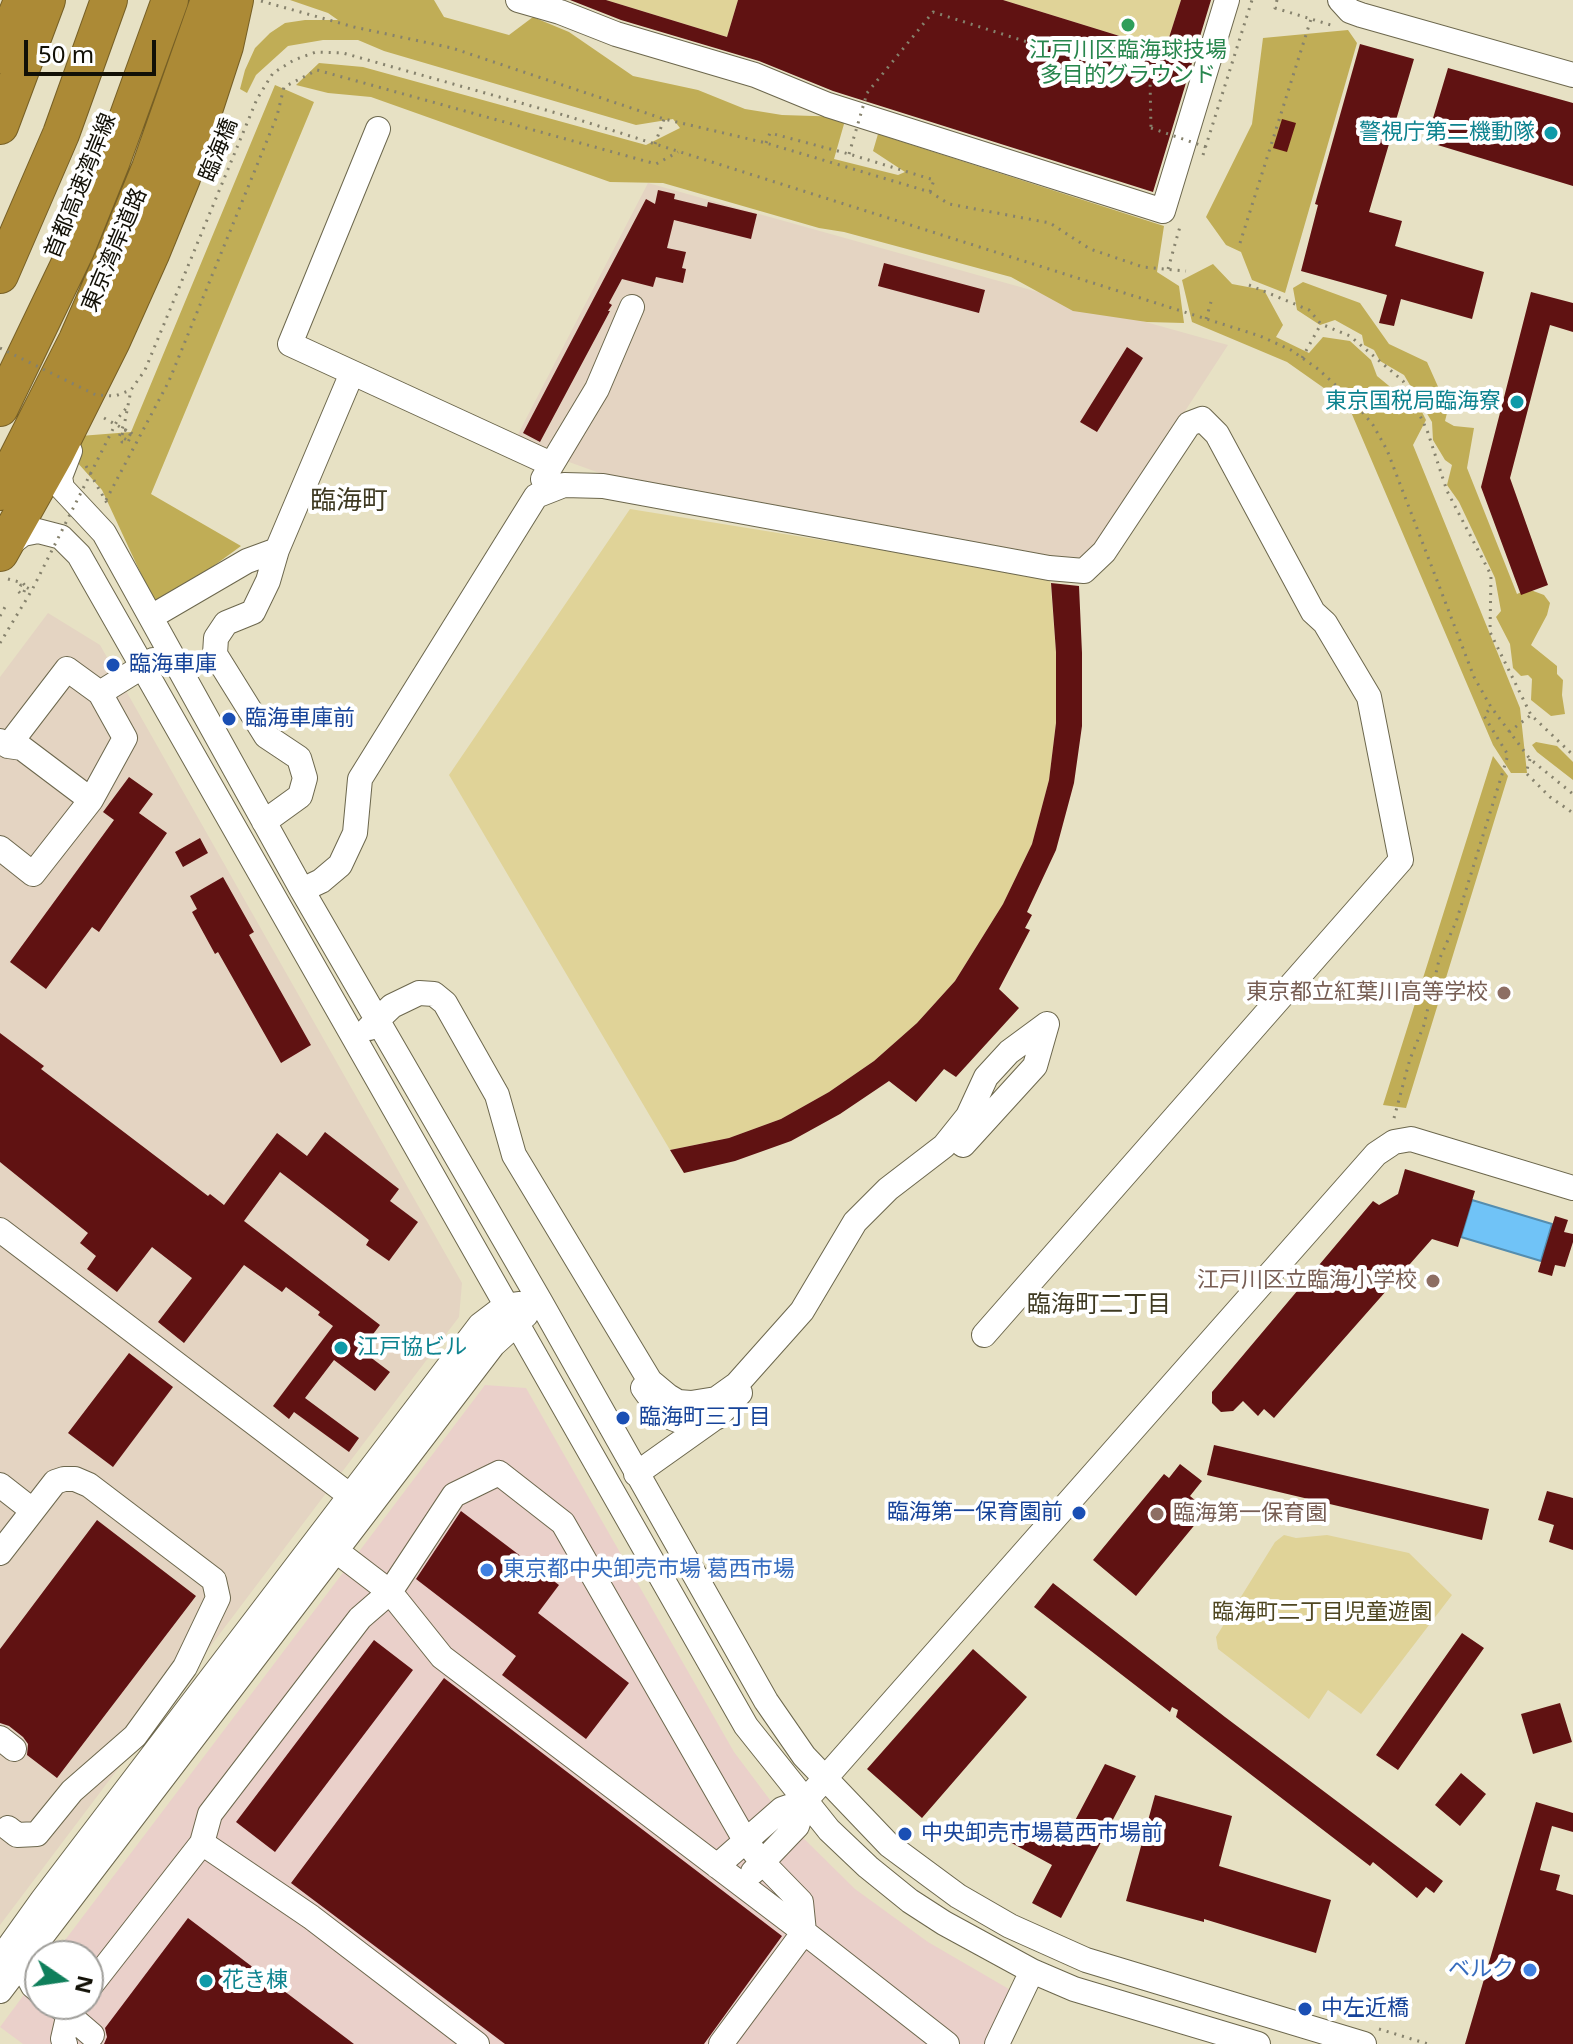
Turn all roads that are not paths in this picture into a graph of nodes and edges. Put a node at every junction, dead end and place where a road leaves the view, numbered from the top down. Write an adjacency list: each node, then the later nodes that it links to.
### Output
1 (22, 0): 15 (highway)
2 (47, 0): 18 (highway)
3 (87, 0): 14 (highway)
4 (102, 0): 14 (highway)
5 (109, 0): 14 (highway, 首都高速湾岸線)
6 (149, 0): 16 (highway, 首都高速湾岸線)
7 (156, 0): 16 (highway)
8 (170, 0): 16 (highway)
9 (209, 0): 29 (highway, 東京湾岸道路)
10 (235, 0): 24 (highway)
11 (518, 0): 12 (street)
12 (1227, 0)
13 (1340, 0): 17 (street)
14 (81, 51): 20 (highway, 首都高速湾岸線)
15 (0, 55)
16 (137, 69): 25 (highway, 首都高速湾岸線); 27 (highway)
17 (1573, 75)
18 (0, 126)
19 (378, 129): 26 (street)
20 (14, 224): 21 (highway); 22 (highway, 首都高速湾岸線)
21 (0, 255)
22 (0, 275)
23 (632, 307): 28 (street)
24 (112, 341): 32 (highway); 33 (street)
25 (0, 366)
26 (352, 373): 28 (street); 31 (street)
27 (0, 408)
28 (551, 464): 30 (street)
29 (0, 492)
30 (536, 496): 42 (street); 49 (street)
31 (277, 550): 33 (street); 40 (street)
32 (2, 562): 34 (street)
33 (147, 610): 34 (street); 35 (street)
34 (114, 618): 36 (street)
35 (169, 650): 36 (street); 40 (street)
36 (142, 666): 37 (street); 44 (street)
37 (100, 693): 38 (street); 39 (street)
38 (4, 743): 39 (street)
39 (91, 800): 41 (street)
40 (264, 822): 42 (street)
41 (0, 848)
42 (302, 890): 43 (street)
43 (379, 1021): 44 (street); 47 (street); 50 (street); 50 (street)
44 (354, 1039): 48 (street)
45 (1573, 1188): 58 (street)
46 (0, 1230): 53 (street)
47 (540, 1301): 48 (street); 51 (street)
48 (510, 1316): 53 (street); 59 (street)
49 (984, 1335)
50 (717, 1417): 51 (street)
51 (636, 1474): 58 (street)
52 (0, 1485): 54 (street)
53 (358, 1502): 55 (street); 67 (street)
54 (32, 1510): 56 (street); 60 (street)
55 (335, 1550): 57 (street); 67 (street)
56 (0, 1553)
57 (390, 1592): 61 (street); 62 (street); 64 (street)
58 (825, 1779): 59 (street); 75 (street)
59 (805, 1801): 61 (street); 63 (street); 69 (street)
60 (8, 1828)
61 (745, 1840): 63 (street); 64 (street)
62 (202, 1843): 68 (street); 78 (street)
63 (761, 1861): 65 (street); 66 (street)
64 (717, 1866): 65 (street)
65 (743, 1886): 66 (street)
66 (804, 1932): 76 (street); 79 (street)
67 (13, 1958): 70 (street)
68 (104, 1969)
69 (1032, 1971): 74 (street); 80 (street)
70 (0, 1991)
71 (65, 2020): 77 (street)
72 (79, 2020): 73 (street)
73 (92, 2035)
74 (1195, 2035): 81 (street)
75 (1367, 2035)
76 (956, 2043)
77 (65, 2044)
78 (477, 2044)
79 (721, 2044)
80 (997, 2044)
81 (1258, 2044)

